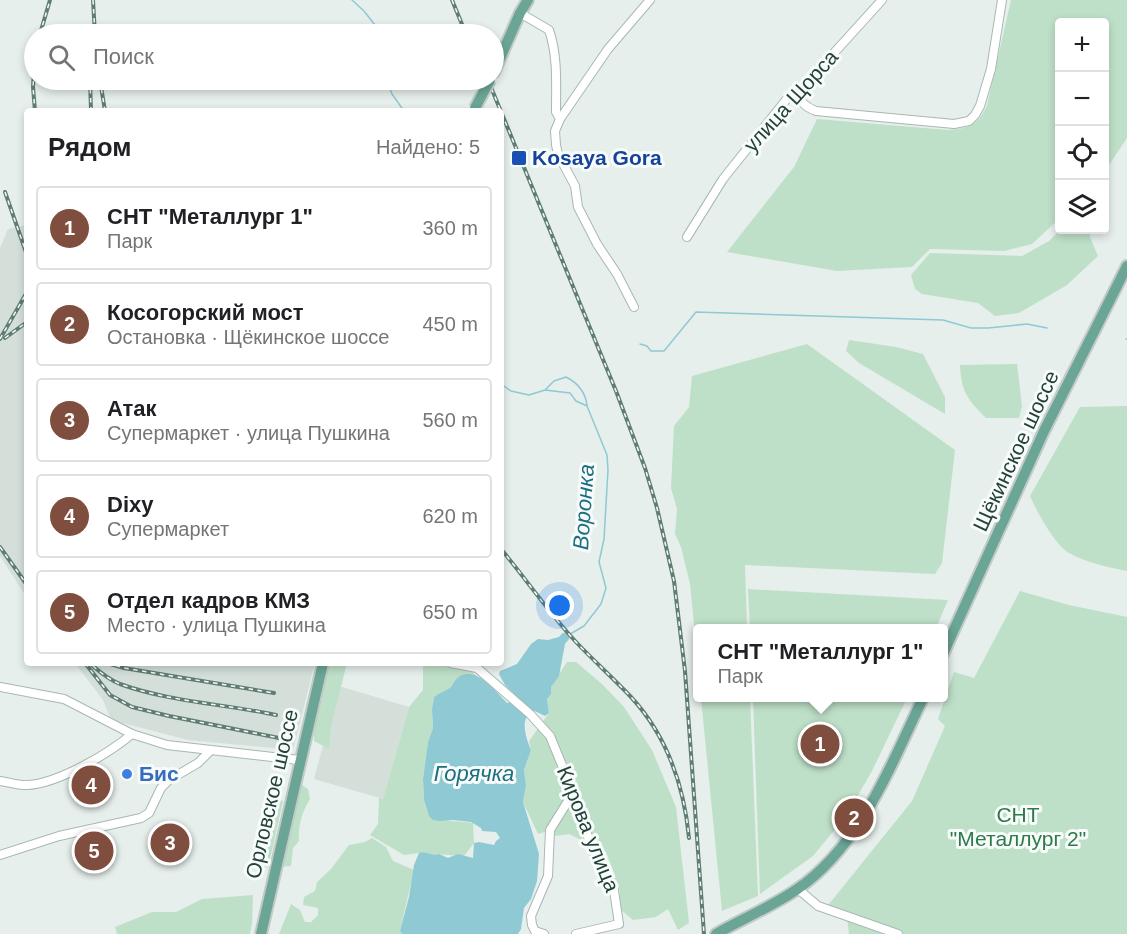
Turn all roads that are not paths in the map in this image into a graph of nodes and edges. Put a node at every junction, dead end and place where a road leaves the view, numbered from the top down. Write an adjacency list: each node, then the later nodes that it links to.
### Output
1 (528, 0): 5 (main road)
2 (650, 0): 10 (street)
3 (882, 0): 8 (street, улица Щорса)
4 (1002, 0): 8 (street)
5 (520, 13): 6 (main road); 10 (street)
6 (504, 48)
7 (485, 90): 9 (main road, bridge)
8 (795, 92): 11 (street, улица Щорса)
9 (475, 108)
10 (560, 119): 13 (street)
11 (687, 237)
12 (1127, 266): 14 (main road, Щёкинское шоссе)
13 (634, 307)
14 (948, 643)
15 (322, 666): 21 (main road, Орловское шоссе)
16 (467, 666): 23 (street, Кирова улица)
17 (0, 687): 19 (street)
18 (921, 702): 25 (main road)
19 (132, 734): 20 (street); 22 (street)
20 (211, 750): 21 (street); 24 (street)
21 (299, 760): 27 (main road, Орловское шоссе)
22 (0, 781)
23 (573, 793): 28 (street); 29 (street, Кирова улица)
24 (0, 855)
25 (798, 889): 26 (main road); 30 (street)
26 (718, 933)
27 (261, 934)
28 (544, 934)
29 (576, 934)
30 (898, 934)

